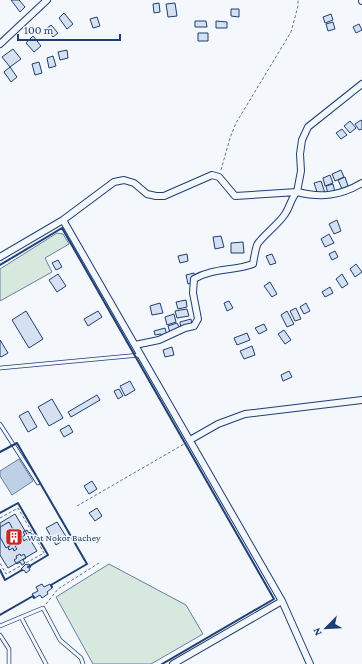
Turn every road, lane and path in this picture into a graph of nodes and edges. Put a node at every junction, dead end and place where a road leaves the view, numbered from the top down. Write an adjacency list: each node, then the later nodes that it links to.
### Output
1 (47, 0): 3 (street)
2 (298, 0): 5 (path)
3 (0, 44)
4 (362, 84): 7 (street)
5 (219, 177): 7 (street); 8 (street)
6 (362, 183): 7 (street)
7 (297, 192): 10 (street)
8 (63, 220): 9 (street); 10 (street)
9 (0, 257)
10 (135, 345): 11 (street)
11 (141, 355): 12 (lane); 15 (street)
12 (0, 368)
13 (362, 400): 15 (street)
14 (0, 424): 16 (lane)
15 (190, 440): 17 (path); 21 (street)
16 (38, 484)
17 (77, 506)
18 (0, 518): 19 (path)
19 (0, 563)
20 (99, 563): 22 (path)
21 (282, 601): 29 (street); 30 (street)
22 (43, 608): 23 (lane); 28 (lane)
23 (21, 617): 24 (lane); 27 (lane)
24 (0, 626)
25 (0, 635): 26 (lane)
26 (9, 664)
27 (46, 664)
28 (83, 664)
29 (174, 664)
30 (310, 664)

